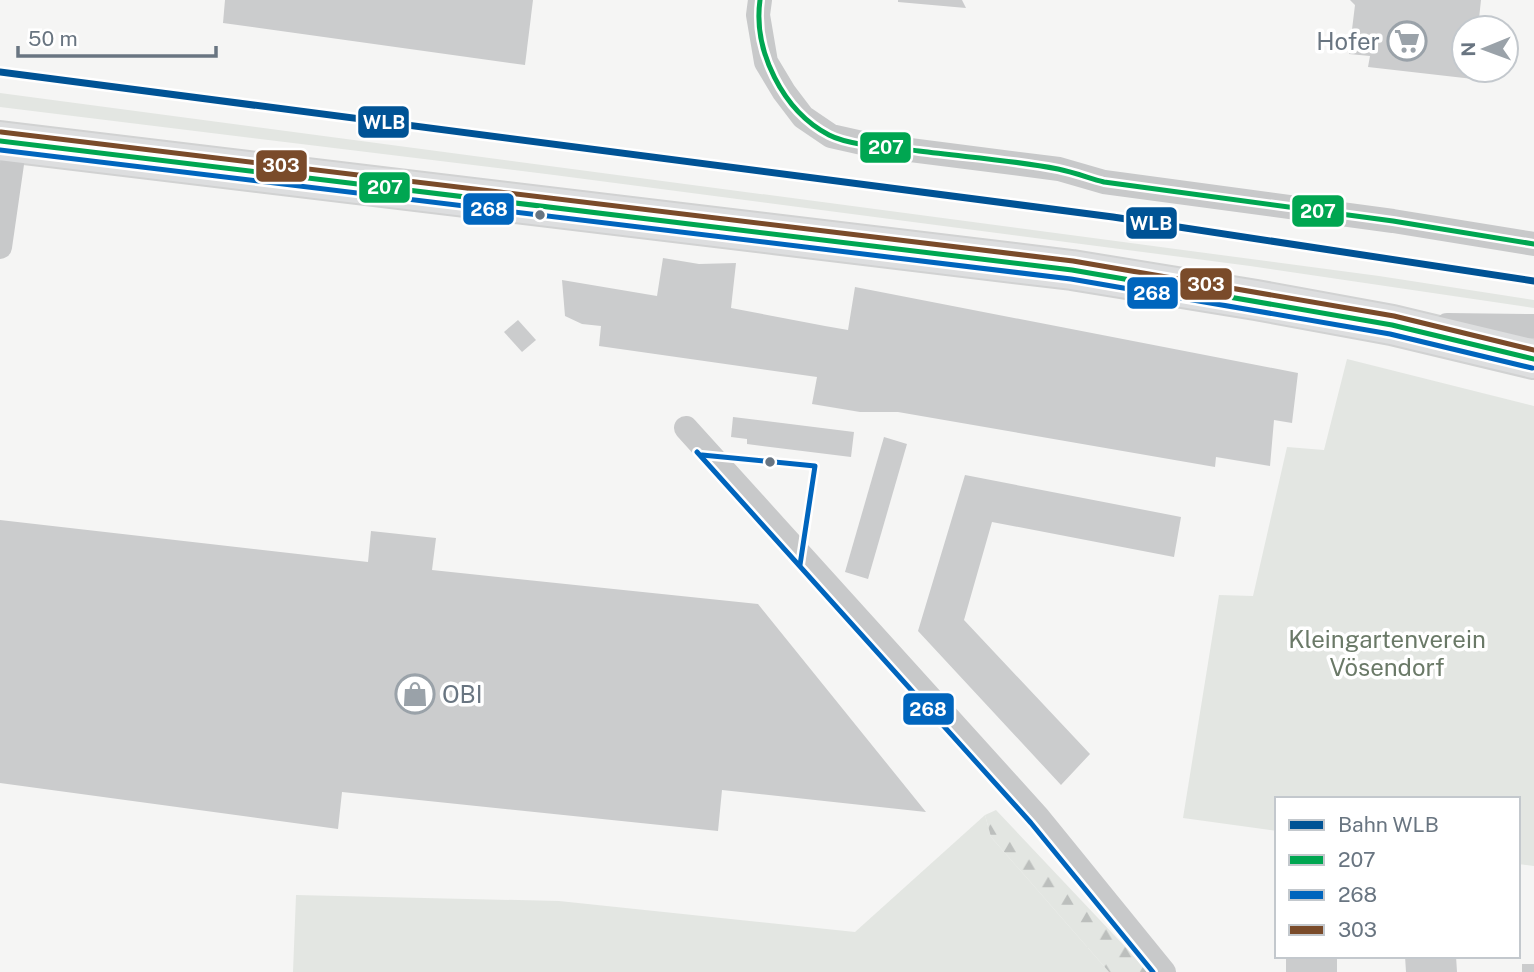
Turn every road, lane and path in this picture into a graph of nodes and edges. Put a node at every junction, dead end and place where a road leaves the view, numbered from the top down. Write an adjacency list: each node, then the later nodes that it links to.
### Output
1 (760, 0): 3 (street)
2 (8, 142): 4 (street); 5 (main road)
3 (1534, 244)
4 (0, 247)
5 (1392, 325): 6 (street); 7 (main road)
6 (1534, 326)
7 (1534, 359)
8 (686, 428): 9 (street)
9 (1164, 972)

